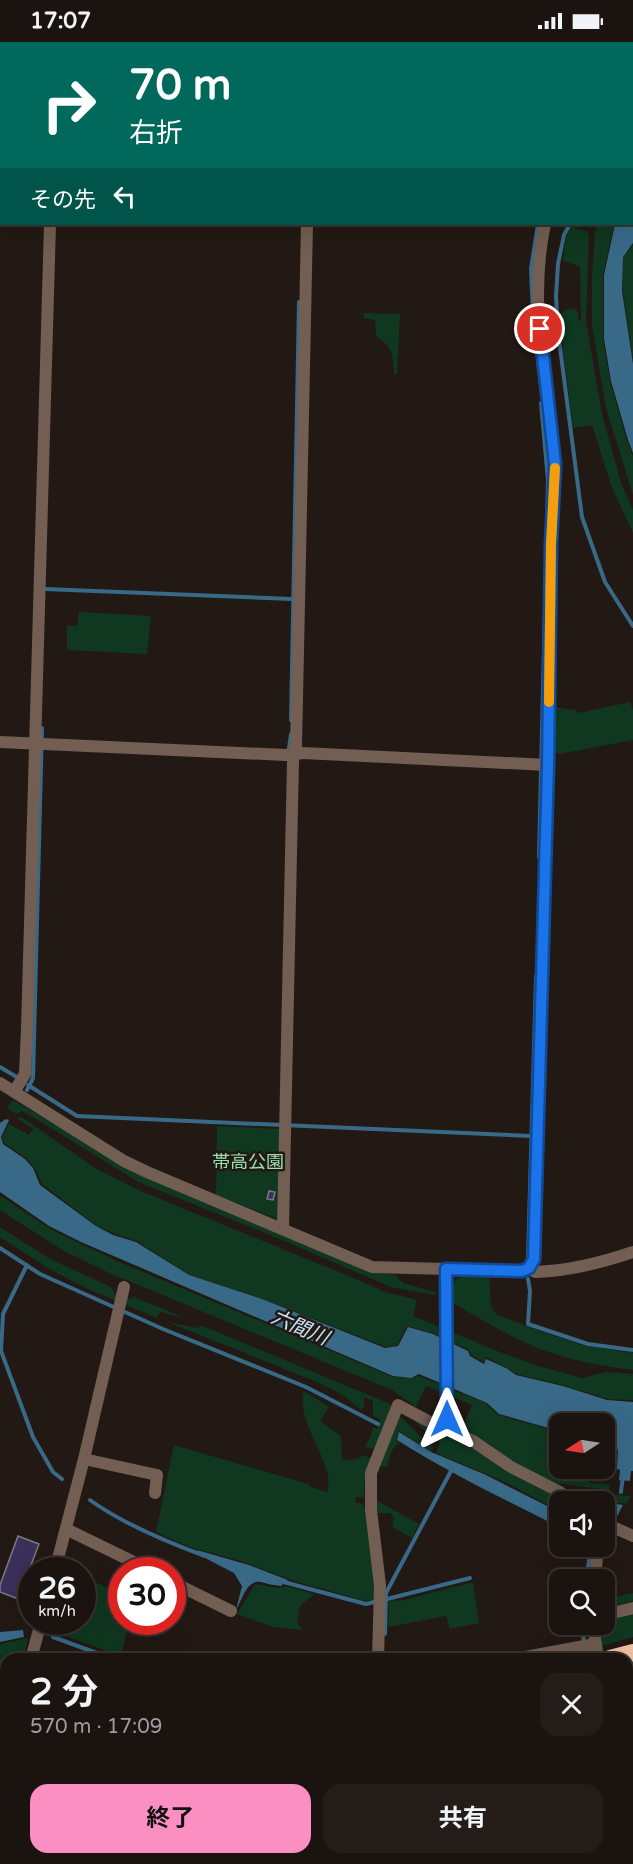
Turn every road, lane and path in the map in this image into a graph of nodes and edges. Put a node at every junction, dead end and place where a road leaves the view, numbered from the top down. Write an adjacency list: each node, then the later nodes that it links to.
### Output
1 (50, 225): 5 (street)
2 (307, 225): 6 (street)
3 (545, 225): 7 (street)
4 (0, 742): 5 (street)
5 (39, 744): 6 (street); 9 (street)
6 (295, 754): 7 (street); 10 (street)
7 (543, 765): 12 (street)
8 (0, 1083): 9 (street)
9 (19, 1084): 10 (street)
10 (283, 1228): 13 (street)
11 (633, 1252): 12 (street)
12 (529, 1268): 13 (street)
13 (446, 1269): 15 (street)
14 (124, 1287): 16 (street)
15 (447, 1424): 17 (street); 32 (street)
16 (84, 1459): 18 (street); 20 (street)
17 (558, 1491)
18 (155, 1493)
19 (615, 1528): 21 (street)
20 (66, 1529): 22 (street); 23 (street)
21 (633, 1536)
22 (58, 1557)
23 (123, 1557)
24 (186, 1589): 26 (street)
25 (633, 1608): 27 (street)
26 (231, 1611)
27 (615, 1613)
28 (37, 1635): 31 (street)
29 (590, 1635): 30 (street)
30 (588, 1645): 33 (street); 34 (street)
31 (33, 1653)
32 (378, 1653)
33 (546, 1653)
34 (594, 1653)

